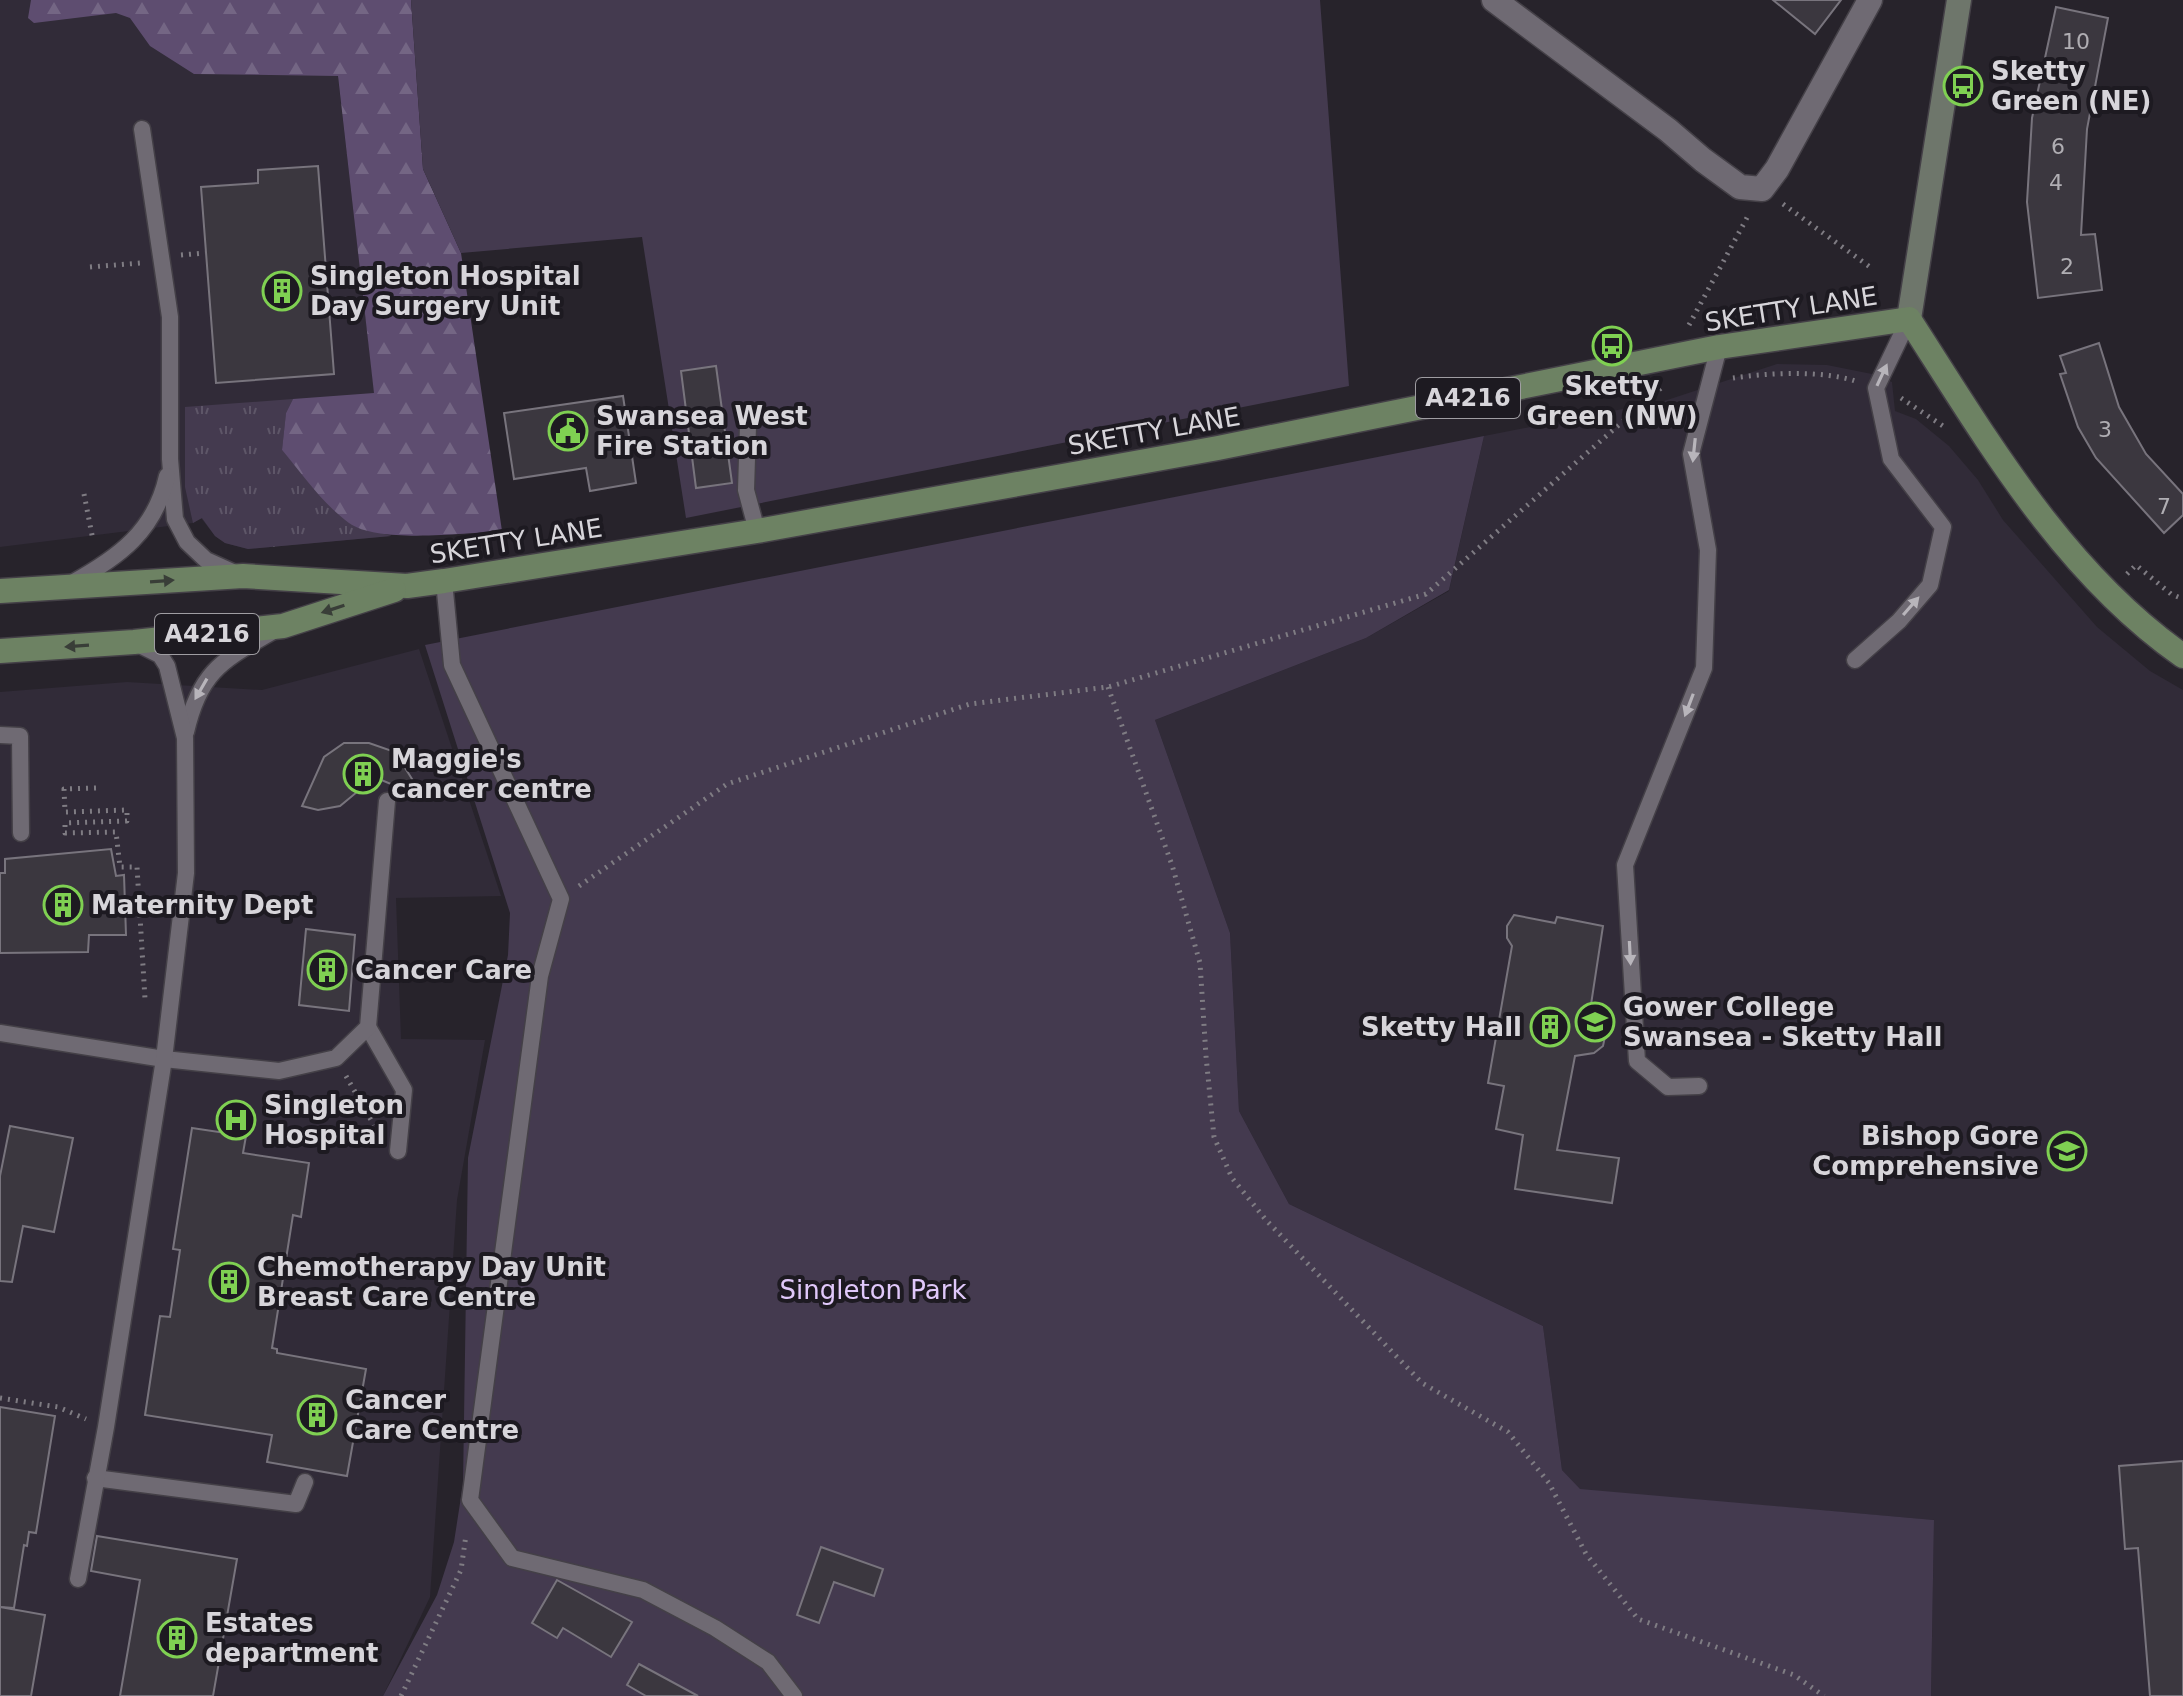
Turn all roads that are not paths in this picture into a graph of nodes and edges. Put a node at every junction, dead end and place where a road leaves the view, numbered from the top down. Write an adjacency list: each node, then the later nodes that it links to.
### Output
1 (1494, 0): 2 (street)
2 (1870, 0)
3 (1959, 0): 5 (main road)
4 (142, 129): 8 (lane)
5 (1909, 319): 6 (main road, SKETTY LANE / A4216); 18 (main road); 19 (lane, one-way to 5)
6 (1719, 347): 9 (main road, SKETTY LANE / A4216); 27 (lane, one-way to 27)
7 (748, 426): 9 (lane)
8 (170, 459): 10 (lane); 13 (lane)
9 (757, 531): 11 (main road, SKETTY LANE / A4216)
10 (243, 576): 12 (main road, SKETTY LANE / A4216); 13 (main road, SKETTY LANE / A4216, one-way to 10)
11 (444, 581): 12 (main road, SKETTY LANE / A4216); 32 (lane)
12 (407, 586): 15 (main road, SKETTY LANE / A4216, one-way to 15)
13 (62, 588): 14 (main road, SKETTY LANE / A4216)
14 (0, 591)
15 (283, 626): 16 (main road, SKETTY LANE / A4216); 21 (lane, one-way to 21)
16 (134, 642): 17 (main road, SKETTY LANE / A4216, one-way to 17); 21 (lane)
17 (0, 651)
18 (2183, 656)
19 (1855, 660)
20 (0, 735): 23 (lane)
21 (185, 738): 26 (lane)
22 (387, 801): 24 (lane)
23 (21, 833)
24 (368, 1027): 26 (lane); 28 (lane)
25 (0, 1033): 26 (lane)
26 (164, 1059): 29 (lane)
27 (1699, 1086)
28 (398, 1151)
29 (95, 1478): 30 (lane); 31 (lane)
30 (305, 1482)
31 (78, 1579)
32 (794, 1696)

